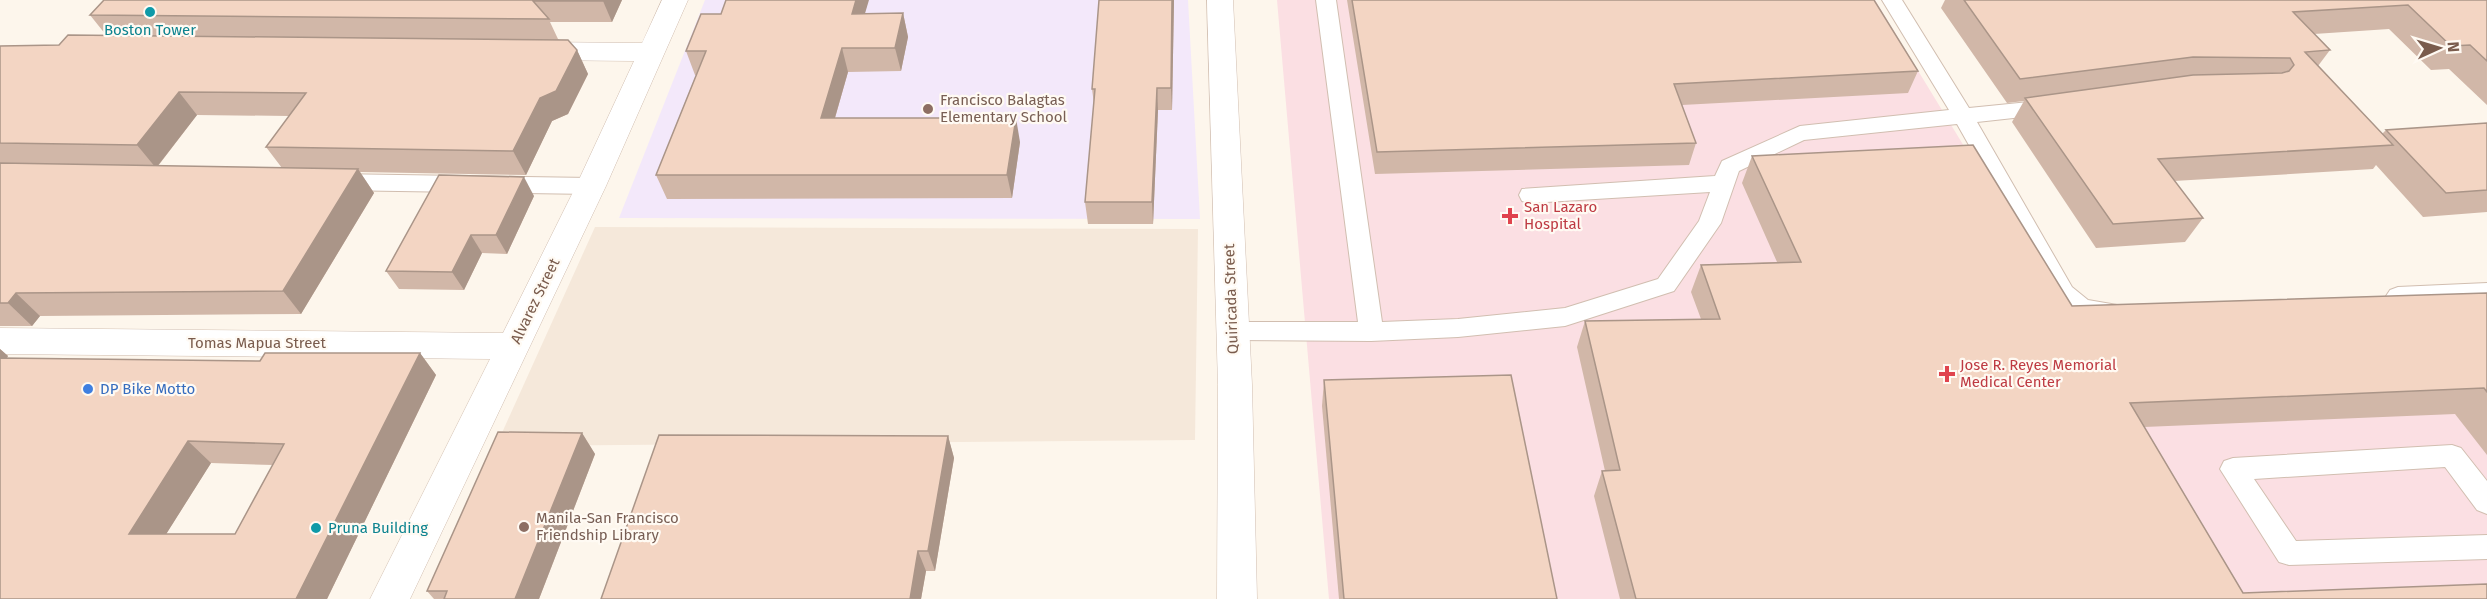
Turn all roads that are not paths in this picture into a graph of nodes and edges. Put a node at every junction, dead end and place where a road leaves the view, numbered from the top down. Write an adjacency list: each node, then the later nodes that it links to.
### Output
1 (675, 0): 6 (street, Alvarez Street)
2 (1220, 0): 16 (street, Quiricada Street)
3 (1326, 0): 17 (lane)
4 (1892, 0): 8 (lane)
5 (509, 51): 6 (street)
6 (651, 52): 11 (street, Alvarez Street)
7 (2070, 104): 8 (lane)
8 (1964, 118): 10 (lane); 15 (lane)
9 (314, 182): 11 (lane)
10 (1724, 184): 12 (lane); 17 (lane)
11 (591, 186): 19 (street, Alvarez Street)
12 (1530, 195)
13 (2487, 292): 14 (lane)
14 (2380, 297)
15 (2131, 311)
16 (1232, 331): 17 (lane); 23 (street, Quiricada Street)
17 (1371, 332)
18 (0, 340): 19 (street, Tomas Mapua Street)
19 (514, 346): 22 (street, Alvarez Street)
20 (2487, 502): 21 (lane)
21 (2487, 547)
22 (390, 599)
23 (1237, 599)

